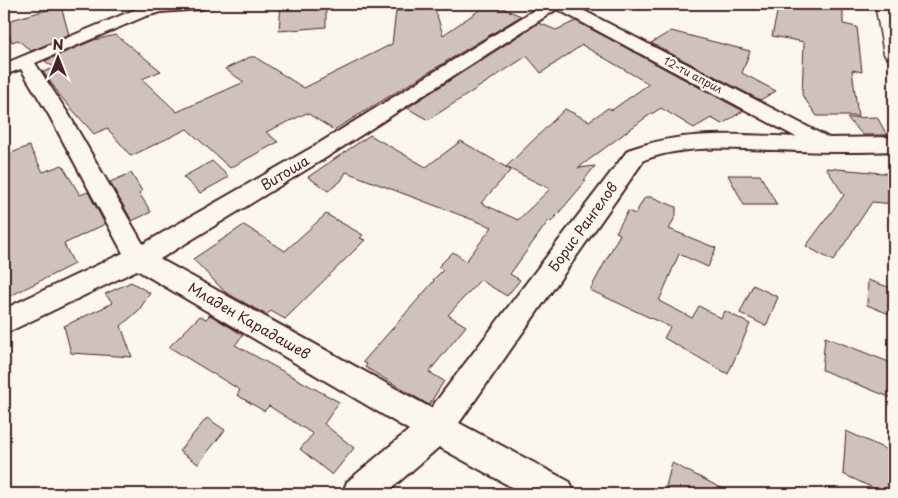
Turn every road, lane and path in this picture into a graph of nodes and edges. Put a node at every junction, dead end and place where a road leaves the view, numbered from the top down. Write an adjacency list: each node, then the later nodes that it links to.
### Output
1 (201, 4): 5 (street)
2 (554, 4): 10 (street, Витоша)
3 (560, 4): 9 (street, 12-ти април)
4 (883, 4): 6 (main road)
5 (156, 6): 7 (street)
6 (894, 54)
7 (15, 66): 10 (street)
8 (894, 144): 9 (street, Борис Рангелов)
9 (827, 146): 12 (street, Борис Рангелов)
10 (139, 259): 11 (street, Витоша); 12 (street, Младен Карадашев)
11 (4, 322)
12 (436, 428): 13 (street, Борис Рангелов); 14 (street, Младен Карадашев)
13 (360, 494)
14 (558, 494)

